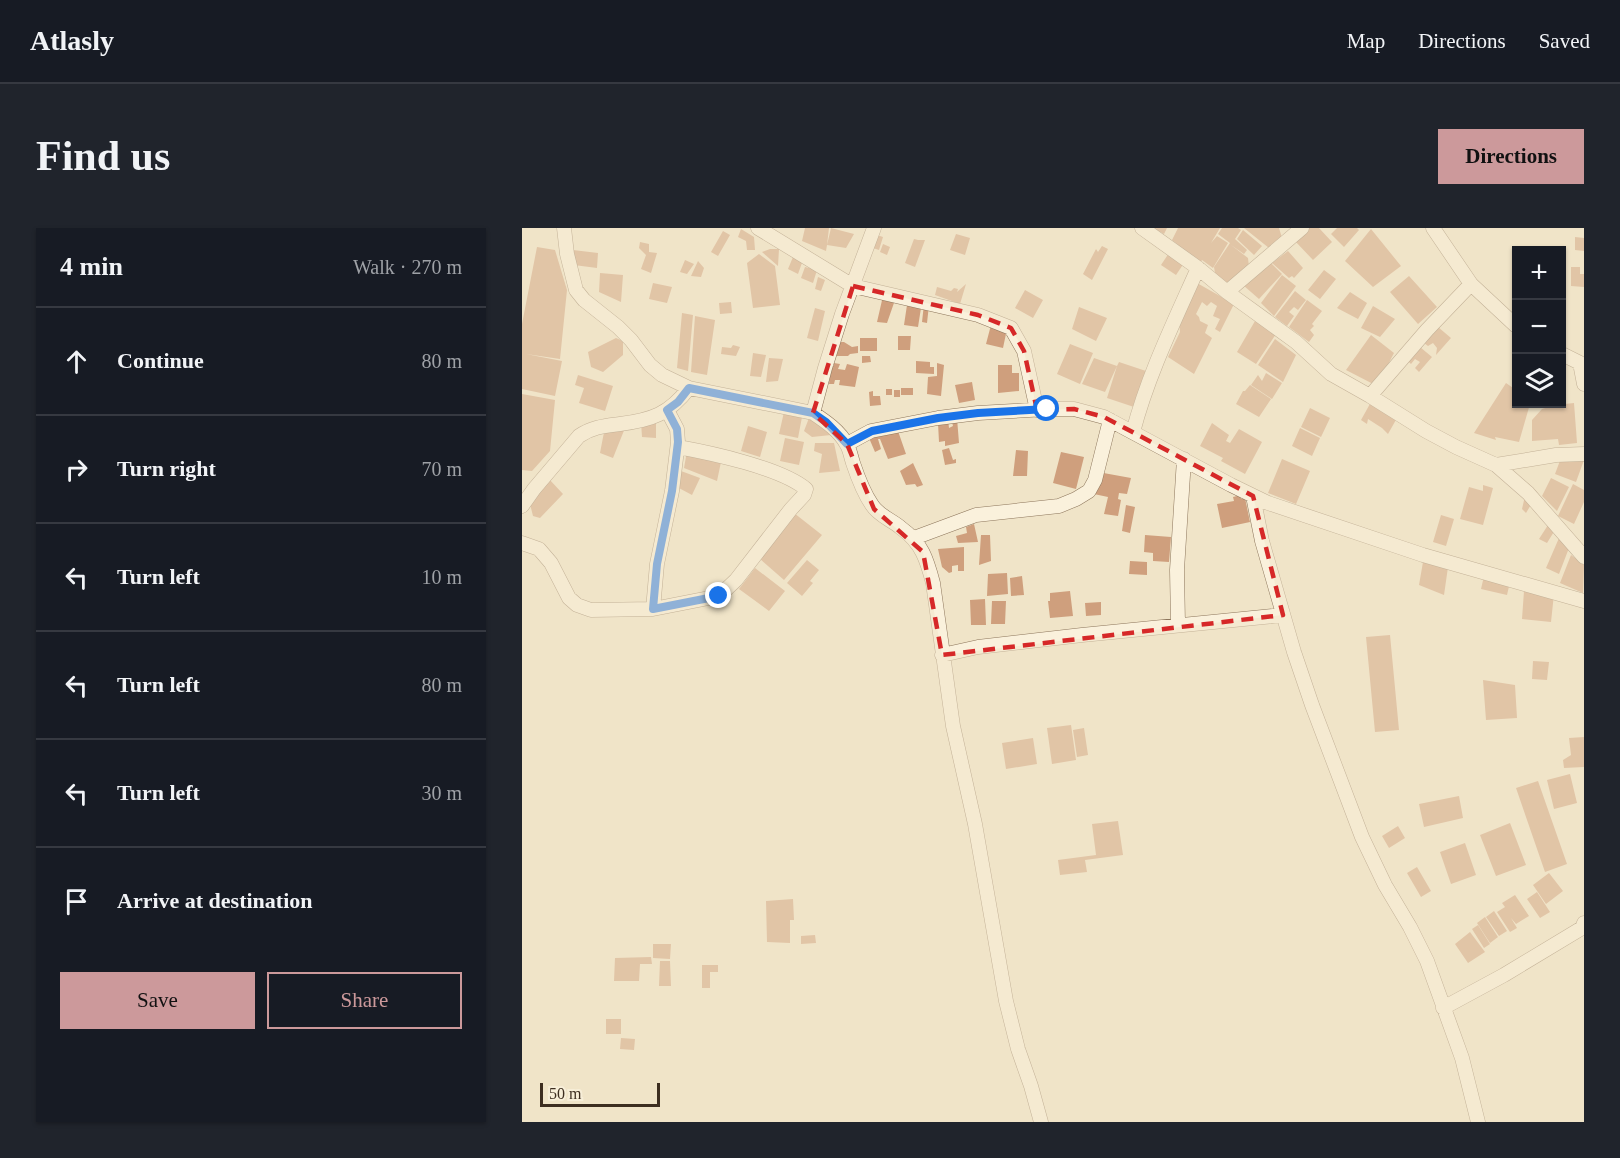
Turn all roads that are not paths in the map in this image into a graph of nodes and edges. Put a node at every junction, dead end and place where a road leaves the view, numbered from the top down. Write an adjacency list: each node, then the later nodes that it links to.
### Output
1 (564, 228): 14 (street)
2 (758, 228): 9 (street)
3 (874, 228): 9 (street)
4 (1142, 228): 7 (street)
5 (1302, 228): 10 (street)
6 (1432, 228): 8 (street)
7 (1198, 268): 10 (street); 20 (street)
8 (1471, 284): 11 (street); 15 (street)
9 (853, 286): 17 (street); 18 (street)
10 (1227, 292): 15 (street)
11 (1512, 323)
12 (1566, 356): 13 (street)
13 (1584, 384)
14 (689, 388): 16 (street); 18 (street)
15 (1370, 396): 25 (street)
16 (667, 410): 22 (street); 27 (street)
17 (1037, 410): 19 (street); 21 (street)
18 (813, 413): 21 (street)
19 (1110, 420): 20 (street); 28 (street)
20 (1133, 432): 24 (street)
21 (847, 444): 28 (street)
22 (678, 447): 32 (street); 32 (street)
23 (1584, 454): 25 (street)
24 (1184, 459): 26 (street); 34 (street)
25 (1496, 465): 30 (street)
26 (1254, 496): 31 (street); 33 (street)
27 (522, 506)
28 (914, 538): 35 (street)
29 (522, 543): 32 (street)
30 (1584, 557)
31 (1584, 601)
32 (653, 609)
33 (1283, 615): 34 (street); 37 (street)
34 (1178, 624): 35 (street)
35 (942, 655): 38 (street)
36 (1584, 923): 37 (street)
37 (1443, 1008): 39 (street)
38 (1041, 1122)
39 (1478, 1122)

